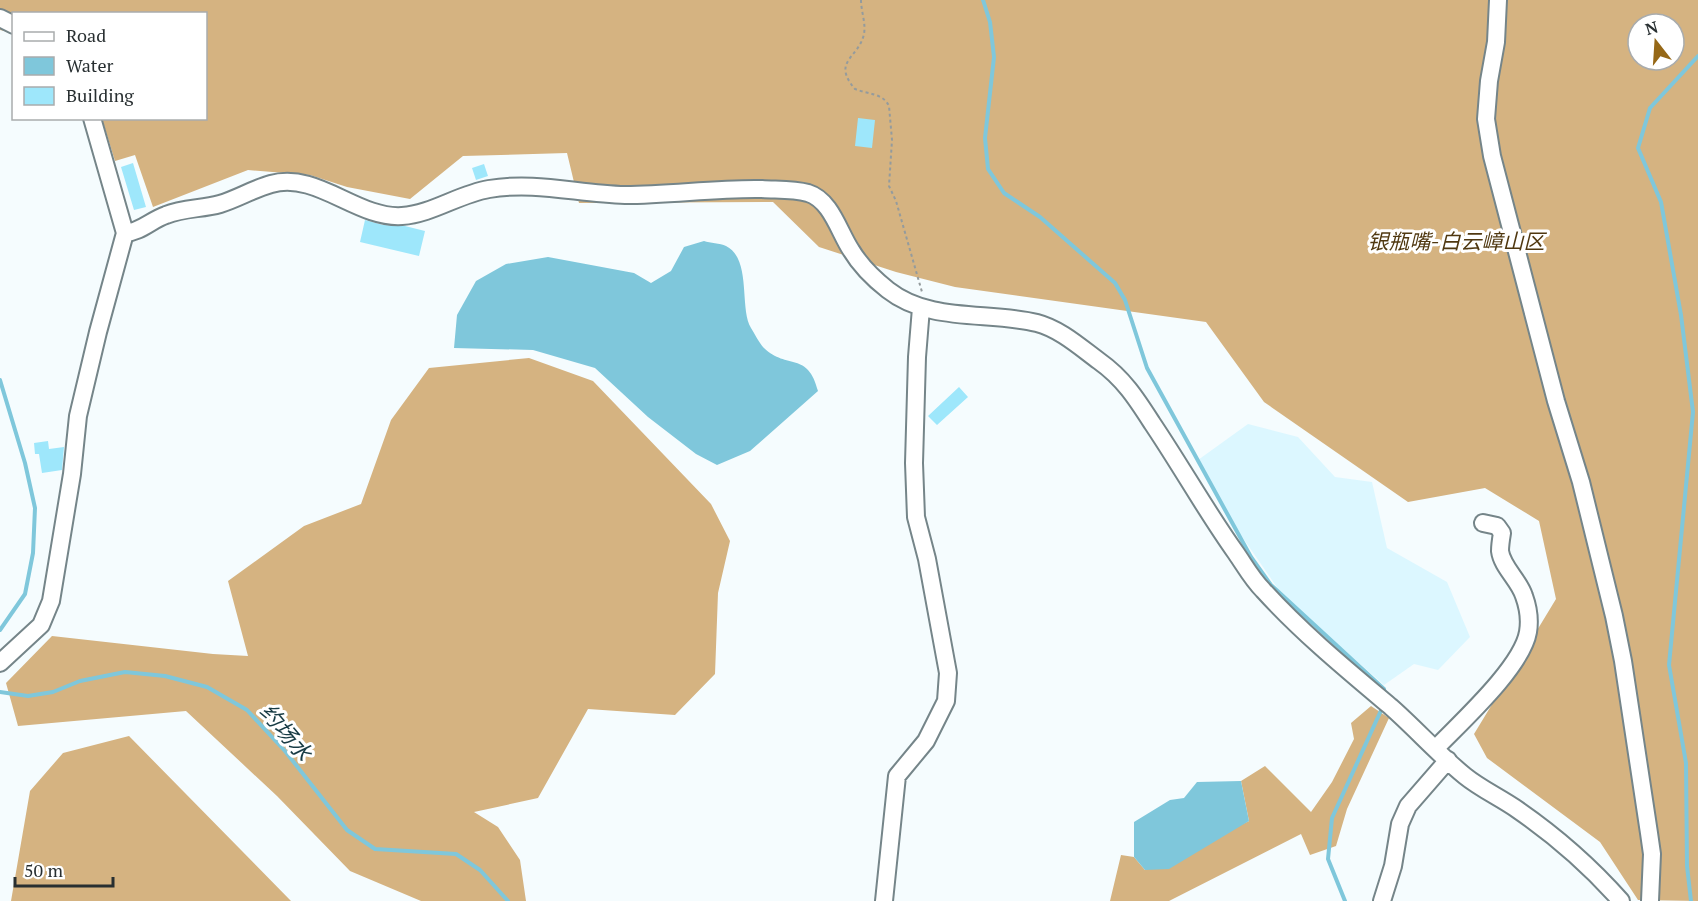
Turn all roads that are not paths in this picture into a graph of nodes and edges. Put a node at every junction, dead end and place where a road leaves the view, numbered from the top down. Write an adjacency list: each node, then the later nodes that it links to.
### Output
1 (1498, 0): 11 (street)
2 (93, 120): 3 (street)
3 (125, 233): 4 (street); 6 (street)
4 (921, 308): 7 (street); 8 (street)
5 (1483, 523): 7 (street)
6 (0, 663)
7 (1442, 754): 9 (street); 10 (street)
8 (884, 901)
9 (1382, 901)
10 (1621, 901)
11 (1650, 901)

